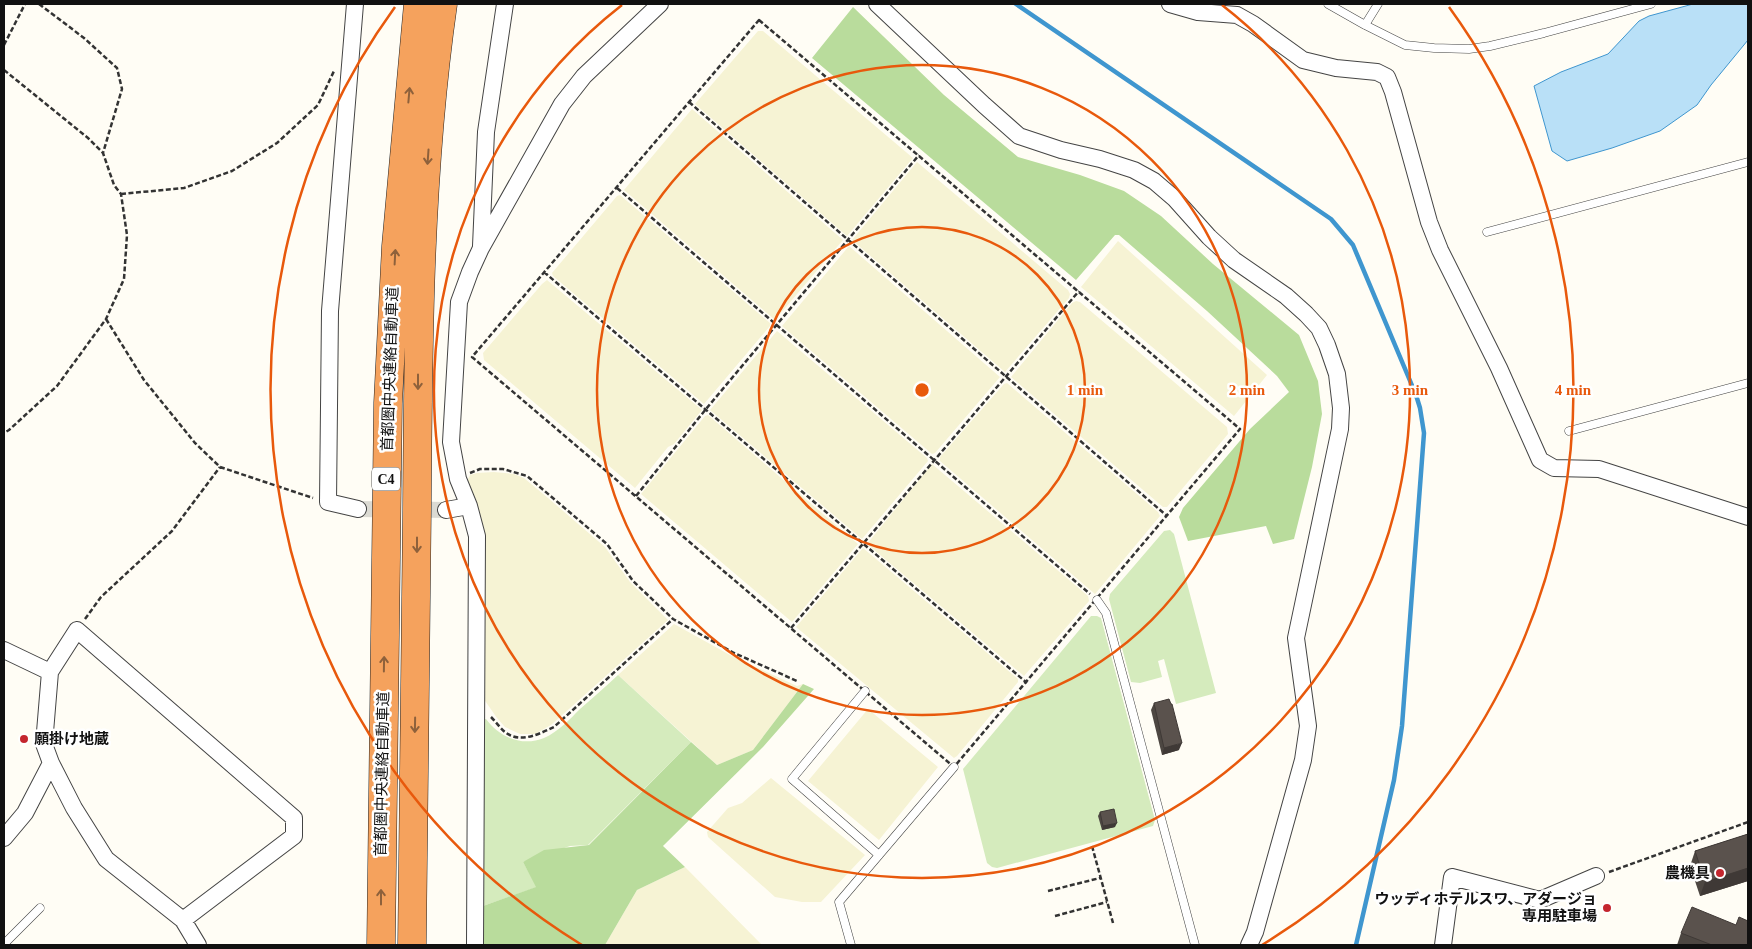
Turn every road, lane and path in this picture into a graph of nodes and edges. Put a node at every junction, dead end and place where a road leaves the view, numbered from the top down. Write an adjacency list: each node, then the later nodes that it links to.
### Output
1 (25, 4): 14 (path)
2 (39, 4): 18 (path)
3 (355, 4): 39 (street)
4 (418, 4): 71 (highway, 首都圏中央連絡自動車道 / C4, one-way to 4)
5 (442, 4): 72 (highway, 首都圏中央連絡自動車道 / C4, one-way to 72)
6 (505, 4): 25 (street)
7 (660, 4): 25 (street)
8 (877, 4): 76 (street)
9 (1170, 4): 44 (street)
10 (1328, 4): 13 (lane)
11 (1378, 4): 13 (lane)
12 (1651, 4): 13 (lane)
13 (1365, 25)
14 (4, 45)
15 (337, 66): 22 (path)
16 (4, 70): 18 (path)
17 (689, 102): 19 (path); 21 (path); 24 (path)
18 (103, 153): 22 (path)
19 (919, 155): 24 (path); 27 (path)
20 (1748, 162): 23 (lane)
21 (617, 188): 26 (path); 29 (path)
22 (121, 194): 28 (path)
23 (1487, 232)
24 (848, 240): 29 (path); 30 (path)
25 (481, 248): 37 (street)
26 (544, 272): 32 (path); 38 (path)
27 (1079, 291): 30 (path); 43 (path)
28 (106, 319): 34 (path); 36 (path)
29 (777, 325): 32 (path); 35 (path)
30 (1006, 376): 35 (path); 43 (path)
31 (1748, 383): 33 (lane)
32 (706, 410): 38 (path); 45 (path)
33 (1569, 431)
34 (4, 433)
35 (934, 459): 45 (path); 46 (path)
36 (220, 467): 39 (path); 48 (path)
37 (458, 479): 40 (street); 47 (path)
38 (636, 496): 45 (path)
39 (328, 502): 41 (street)
40 (469, 506): 42 (street); 54 (street)
41 (358, 509)
42 (446, 510)
43 (1167, 516): 46 (path)
44 (1748, 517)
45 (864, 544): 52 (path)
46 (1097, 600): 52 (path); 75 (lane)
47 (673, 619): 51 (path); 54 (path)
48 (77, 630): 50 (street); 67 (street)
49 (4, 650): 50 (street)
50 (50, 672): 55 (street)
51 (797, 681)
52 (1027, 682): 56 (path)
53 (866, 691): 60 (lane)
54 (476, 706): 73 (street)
55 (51, 763): 58 (street); 67 (street)
56 (954, 767): 60 (lane)
57 (1748, 822): 61 (path)
58 (4, 838)
59 (1092, 846): 62 (path)
60 (880, 854): 74 (lane)
61 (1596, 876): 77 (street)
62 (1100, 877): 63 (path); 64 (path)
63 (1048, 891)
64 (1107, 902): 66 (path); 68 (path)
65 (40, 908): 69 (lane)
66 (1055, 916)
67 (183, 920): 70 (street)
68 (1113, 923)
69 (4, 944)
70 (198, 945)
71 (381, 945)
72 (412, 945)
73 (474, 945)
74 (850, 945)
75 (1195, 945)
76 (1249, 945)
77 (1443, 945)

